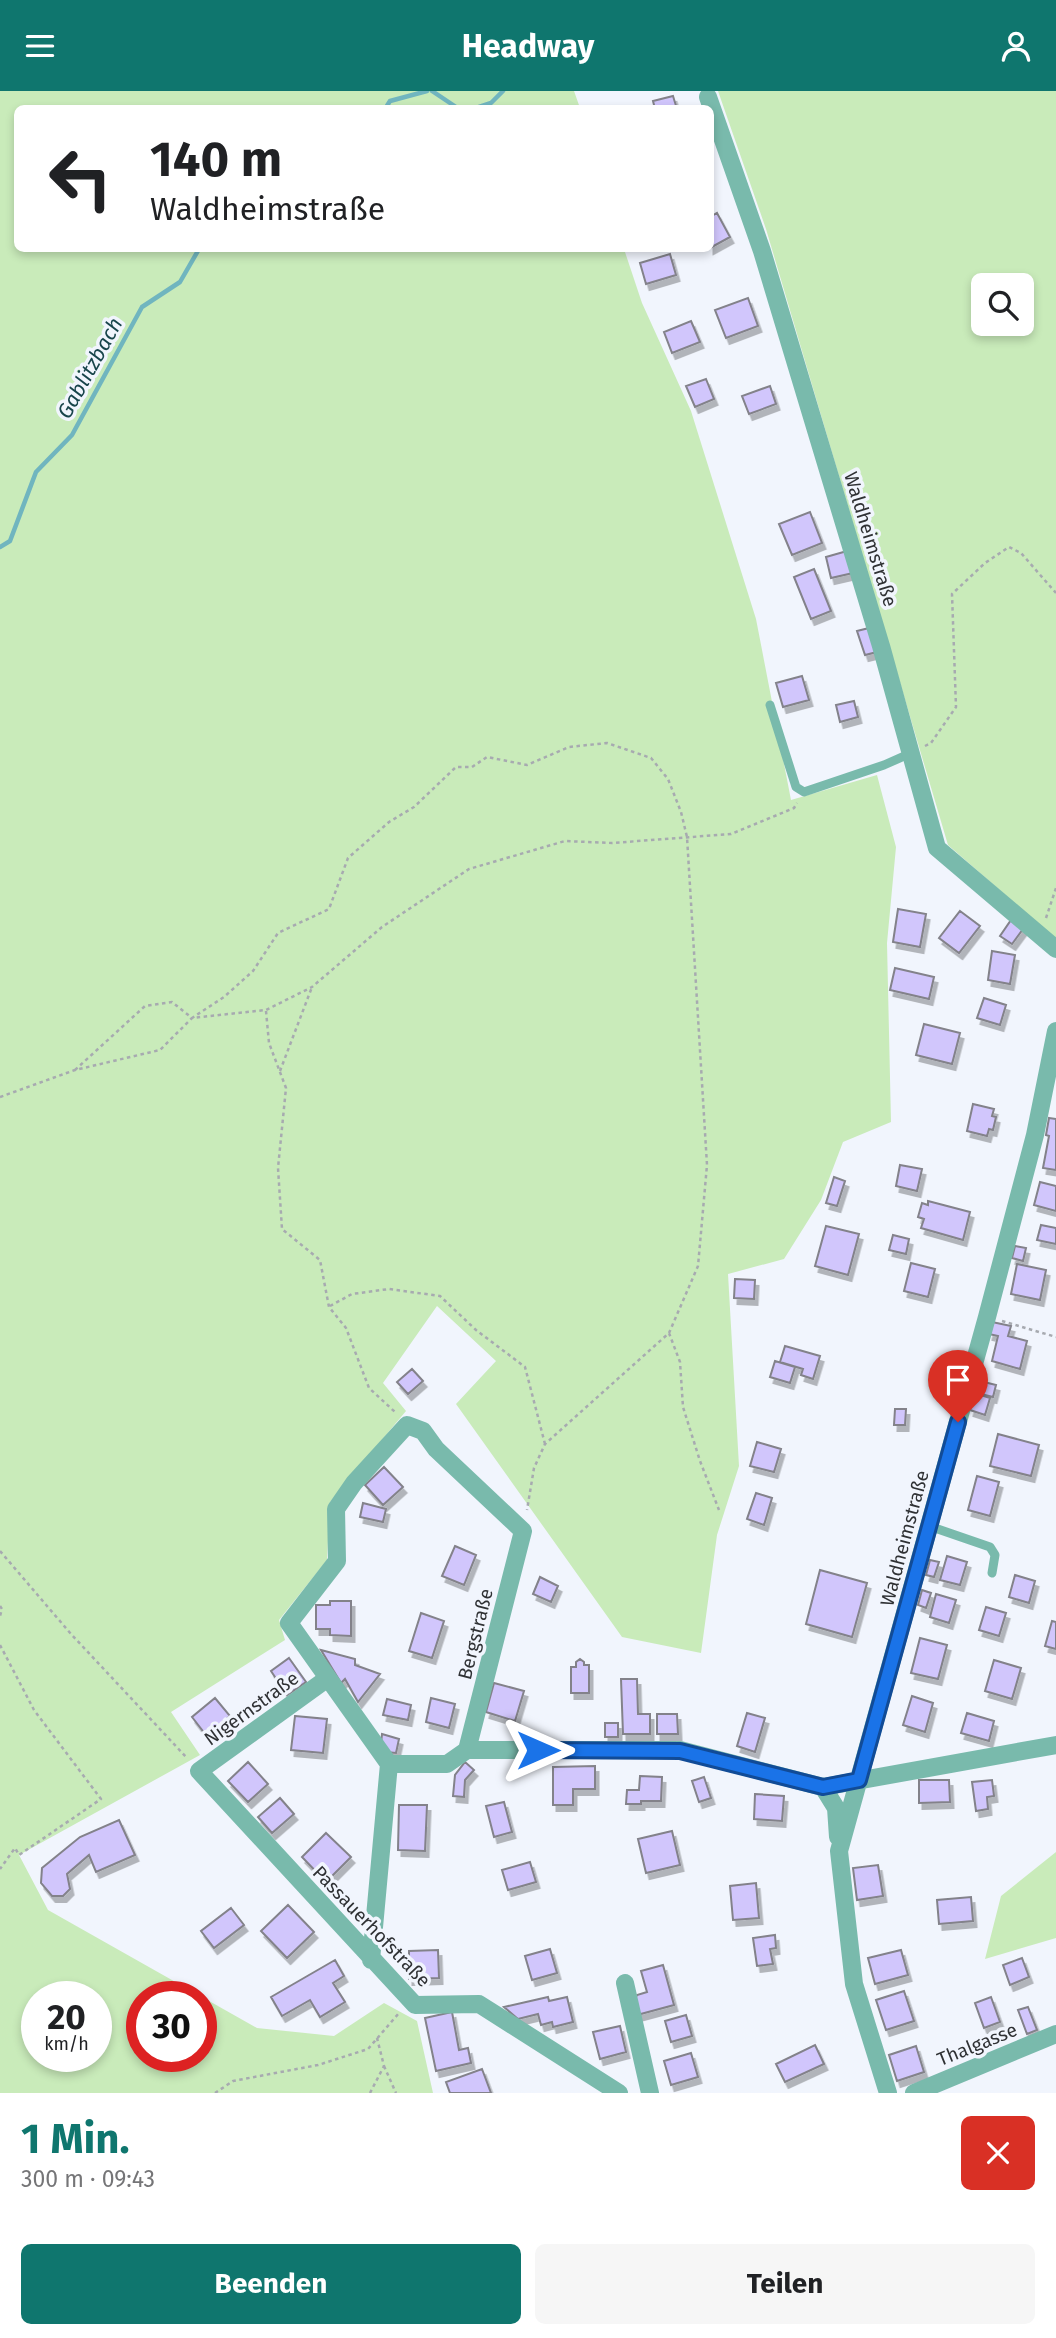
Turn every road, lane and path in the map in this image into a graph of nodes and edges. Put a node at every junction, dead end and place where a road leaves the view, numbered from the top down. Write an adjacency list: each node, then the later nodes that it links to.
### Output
1 (708, 97): 2 (street, Waldheimstraße)
2 (711, 105)
3 (714, 114): 6 (street, Waldheimstraße)
4 (1056, 593): 6 (path)
5 (770, 705): 7 (lane)
6 (911, 753): 7 (lane); 10 (street, Waldheimstraße)
7 (804, 792): 8 (path)
8 (687, 837): 11 (path); 13 (path); 20 (path)
9 (1056, 888): 10 (path)
10 (1050, 944)
11 (312, 987): 12 (path); 16 (path)
12 (266, 1010): 13 (path); 16 (path)
13 (192, 1018): 15 (path); 15 (path)
14 (1056, 1031): 19 (street, Waldheimstraße)
15 (75, 1070): 17 (path)
16 (280, 1071): 18 (path)
17 (0, 1097)
18 (329, 1307): 22 (path); 23 (path)
19 (987, 1317): 21 (path); 25 (street, Waldheimstraße)
20 (669, 1333): 23 (path); 24 (path)
21 (1056, 1337)
22 (407, 1425): 26 (street); 32 (street, Nigernstraße)
23 (545, 1444): 26 (path)
24 (719, 1510)
25 (929, 1526): 28 (lane); 37 (street, Waldheimstraße)
26 (523, 1531): 34 (street, Bergstraße)
27 (1, 1553): 36 (path)
28 (992, 1573)
29 (0, 1606): 30 (path)
30 (0, 1616)
31 (0, 1645): 40 (path)
32 (328, 1678): 35 (street, Nigernstraße); 36 (street, Nigernstraße)
33 (1056, 1745): 37 (street)
34 (467, 1750): 35 (street); 38 (street)
35 (389, 1764): 41 (street)
36 (199, 1771): 41 (street, Passauerhofstraße)
37 (859, 1780): 38 (street); 39 (street, Waldheimstraße)
38 (823, 1787): 39 (street, Waldheimstraße)
39 (839, 1851): 52 (street, Waldheimstraße)
40 (0, 1869)
41 (371, 1960): 43 (street, Passauerhofstraße)
42 (625, 1983): 51 (street)
43 (415, 2005): 45 (path); 50 (street, Passauerhofstraße)
44 (1056, 2034): 53 (street, Thalgasse)
45 (377, 2038): 46 (path); 47 (path)
46 (384, 2066): 48 (path); 49 (path)
47 (215, 2093)
48 (370, 2093)
49 (396, 2093)
50 (619, 2093)
51 (650, 2093)
52 (888, 2093)
53 (914, 2093)

